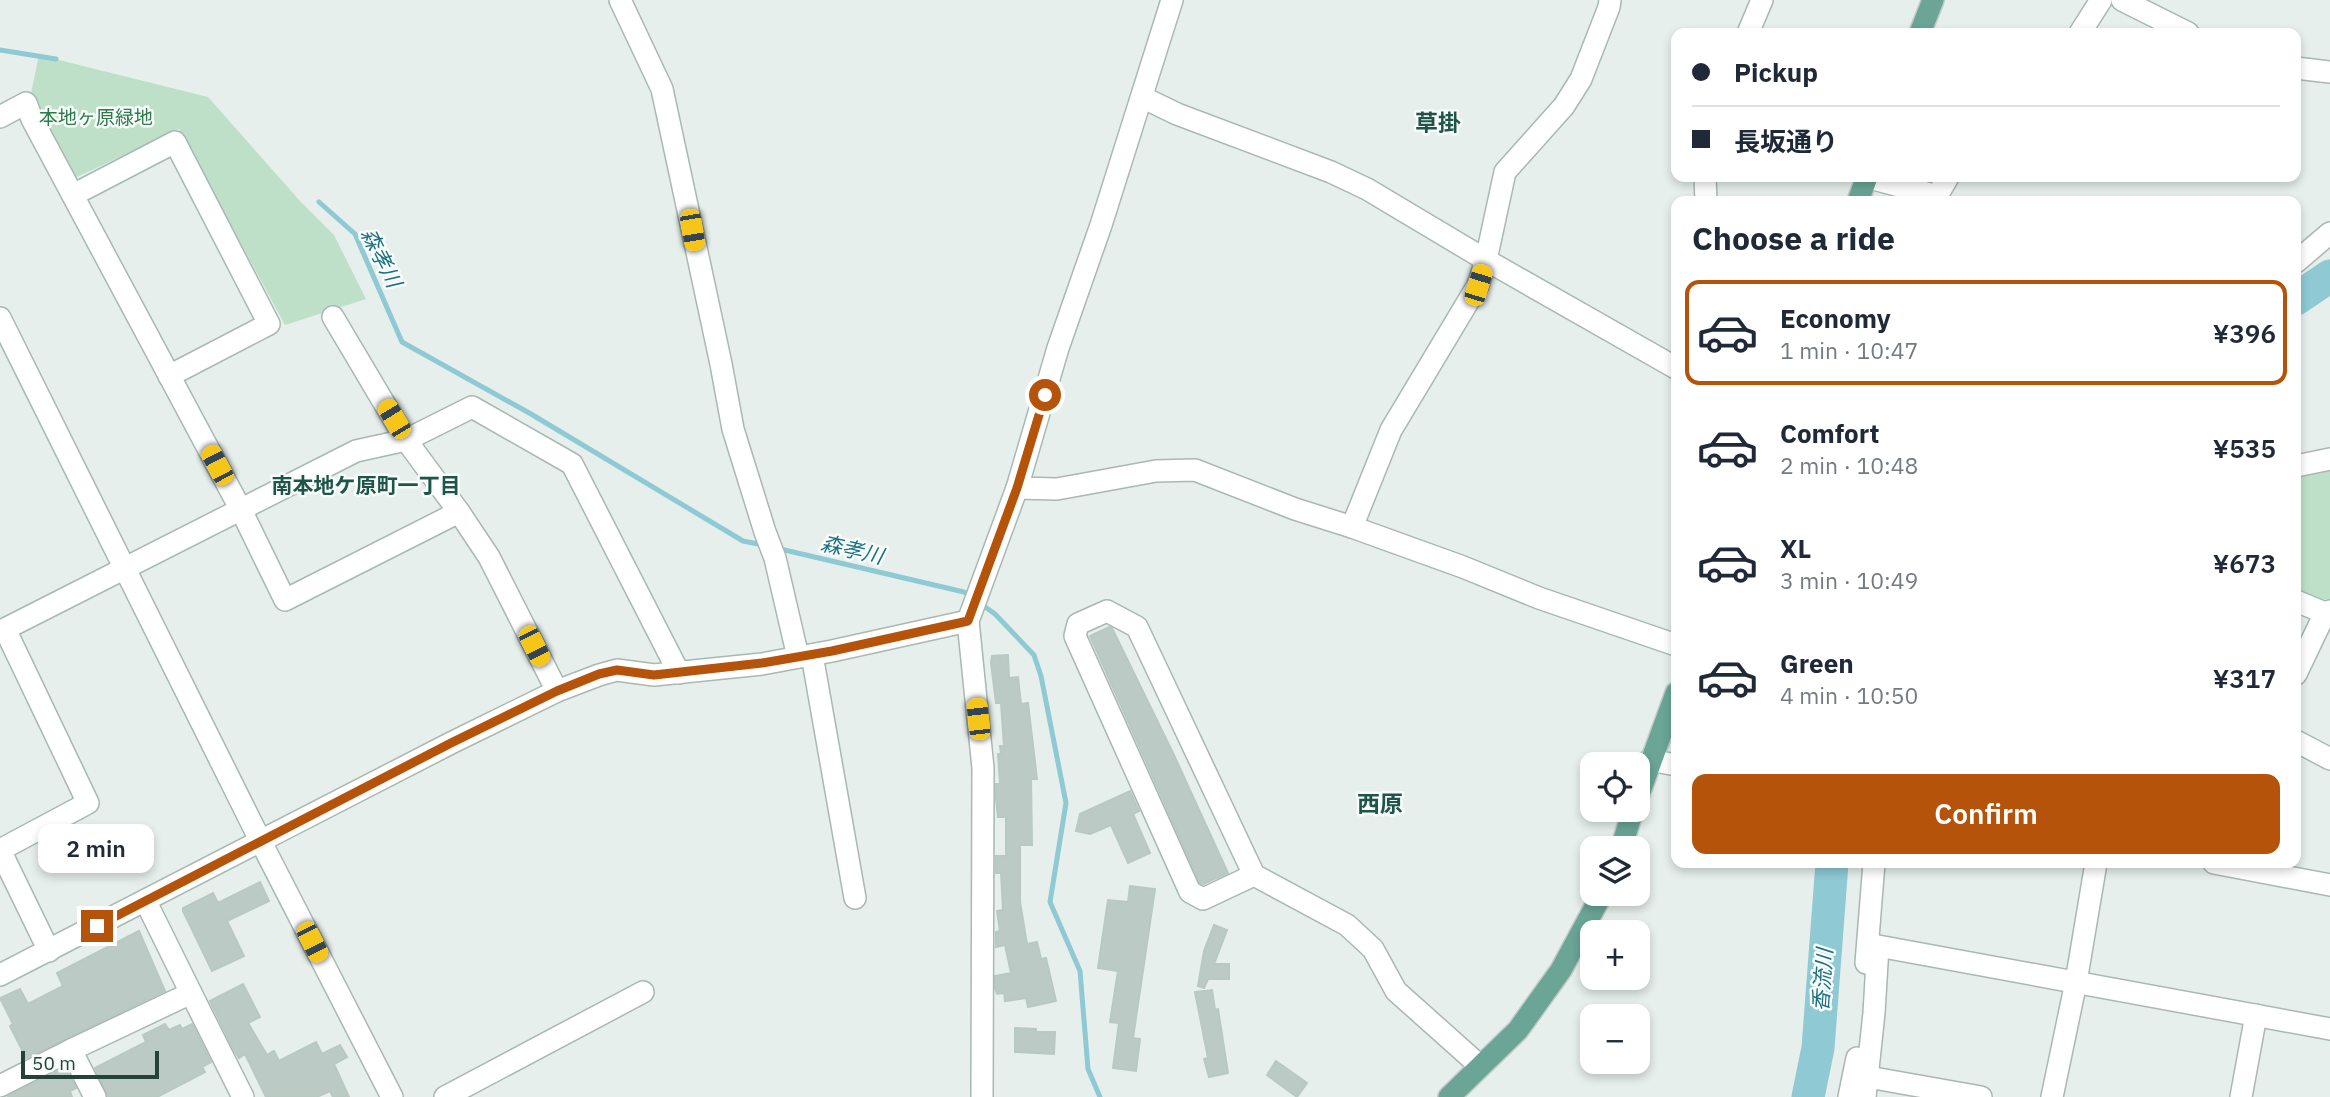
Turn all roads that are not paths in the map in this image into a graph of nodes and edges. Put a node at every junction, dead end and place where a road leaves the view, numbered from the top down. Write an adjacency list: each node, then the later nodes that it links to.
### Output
1 (620, 0): 39 (street)
2 (1172, 0): 14 (street)
3 (1610, 0): 21 (street)
4 (1762, 0): 8 (street)
5 (1933, 0): 9 (main road)
6 (2101, 0): 10 (street)
7 (2122, 0): 11 (street)
8 (1750, 28)
9 (1922, 28)
10 (2083, 28)
11 (2178, 28)
12 (2301, 69): 13 (street)
13 (2330, 72)
14 (1142, 97): 21 (street); 29 (street)
15 (0, 117): 17 (street)
16 (1885, 182): 18 (street)
17 (73, 195): 25 (street); 25 (street)
18 (1937, 196)
19 (2330, 233): 20 (street)
20 (2301, 258)
21 (1486, 260): 24 (street); 32 (street)
22 (333, 317): 26 (street)
23 (0, 318): 33 (street)
24 (1671, 365)
25 (169, 376): 30 (street)
26 (406, 440): 30 (street); 31 (street); 41 (street)
27 (2330, 459): 28 (street)
28 (2301, 465)
29 (1017, 488): 32 (street); 36 (street)
30 (241, 510): 31 (street); 33 (street)
31 (460, 512): 42 (street)
32 (1352, 527): 38 (street)
33 (126, 569): 37 (street); 48 (street)
34 (2301, 603): 35 (street)
35 (2327, 612): 40 (street)
36 (970, 616): 39 (street); 73 (street)
37 (2, 625): 49 (street)
38 (1671, 643)
39 (805, 656): 41 (street); 55 (street)
40 (2301, 664)
41 (679, 673): 42 (street)
42 (557, 691): 48 (street)
43 (1671, 706): 46 (main road)
44 (2301, 744): 45 (street)
45 (2330, 759)
46 (1650, 760): 47 (street)
47 (1671, 764)
48 (261, 842): 56 (street); 71 (street)
49 (0, 850): 58 (street)
50 (1874, 868): 75 (street)
51 (2095, 868): 60 (street)
52 (2240, 868): 54 (street)
53 (1254, 875): 53 (street); 66 (street)
54 (2330, 885)
55 (855, 898)
56 (146, 902): 58 (street); 62 (street)
57 (1596, 906): 66 (main road)
58 (49, 951): 59 (street)
59 (0, 975)
60 (2076, 982): 63 (street); 68 (street); 77 (street)
61 (643, 992): 72 (street)
62 (191, 993): 65 (street); 70 (street)
63 (2256, 1015): 64 (street); 78 (street)
64 (2330, 1029)
65 (71, 1050): 67 (street); 69 (street)
66 (1480, 1066): 74 (main road)
67 (0, 1086)
68 (1867, 1087): 76 (street)
69 (95, 1097)
70 (243, 1097)
71 (392, 1097)
72 (445, 1097)
73 (982, 1097)
74 (1449, 1097)
75 (1849, 1097)
76 (1981, 1097)
77 (2052, 1097)
78 (2241, 1097)

